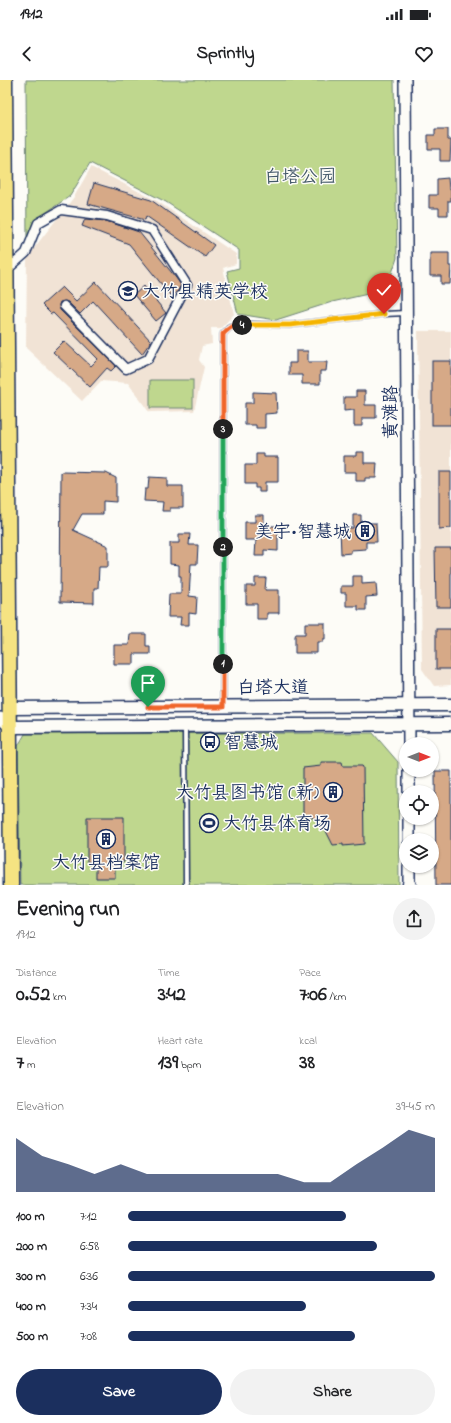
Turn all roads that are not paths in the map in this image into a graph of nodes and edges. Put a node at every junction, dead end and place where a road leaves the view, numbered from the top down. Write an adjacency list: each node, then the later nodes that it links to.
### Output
1 (5, 80): 3 (highway)
2 (405, 80): 5 (street, 黄滩路)
3 (7, 270): 4 (street); 9 (highway)
4 (64, 306)
5 (406, 313): 6 (street, 黄滩路); 8 (lane)
6 (408, 705): 7 (main road, 白塔大道); 8 (main road, 白塔大道); 10 (street, 黄滩路)
7 (451, 705)
8 (223, 707): 9 (main road, 白塔大道)
9 (4, 718): 12 (main road, 白塔大道); 15 (highway)
10 (408, 724): 11 (main road, 白塔大道); 12 (main road, 白塔大道); 13 (street, 黄滩路)
11 (451, 724)
12 (185, 726): 16 (lane)
13 (409, 737)
14 (409, 873): 17 (street)
15 (11, 885)
16 (186, 885)
17 (410, 885)

